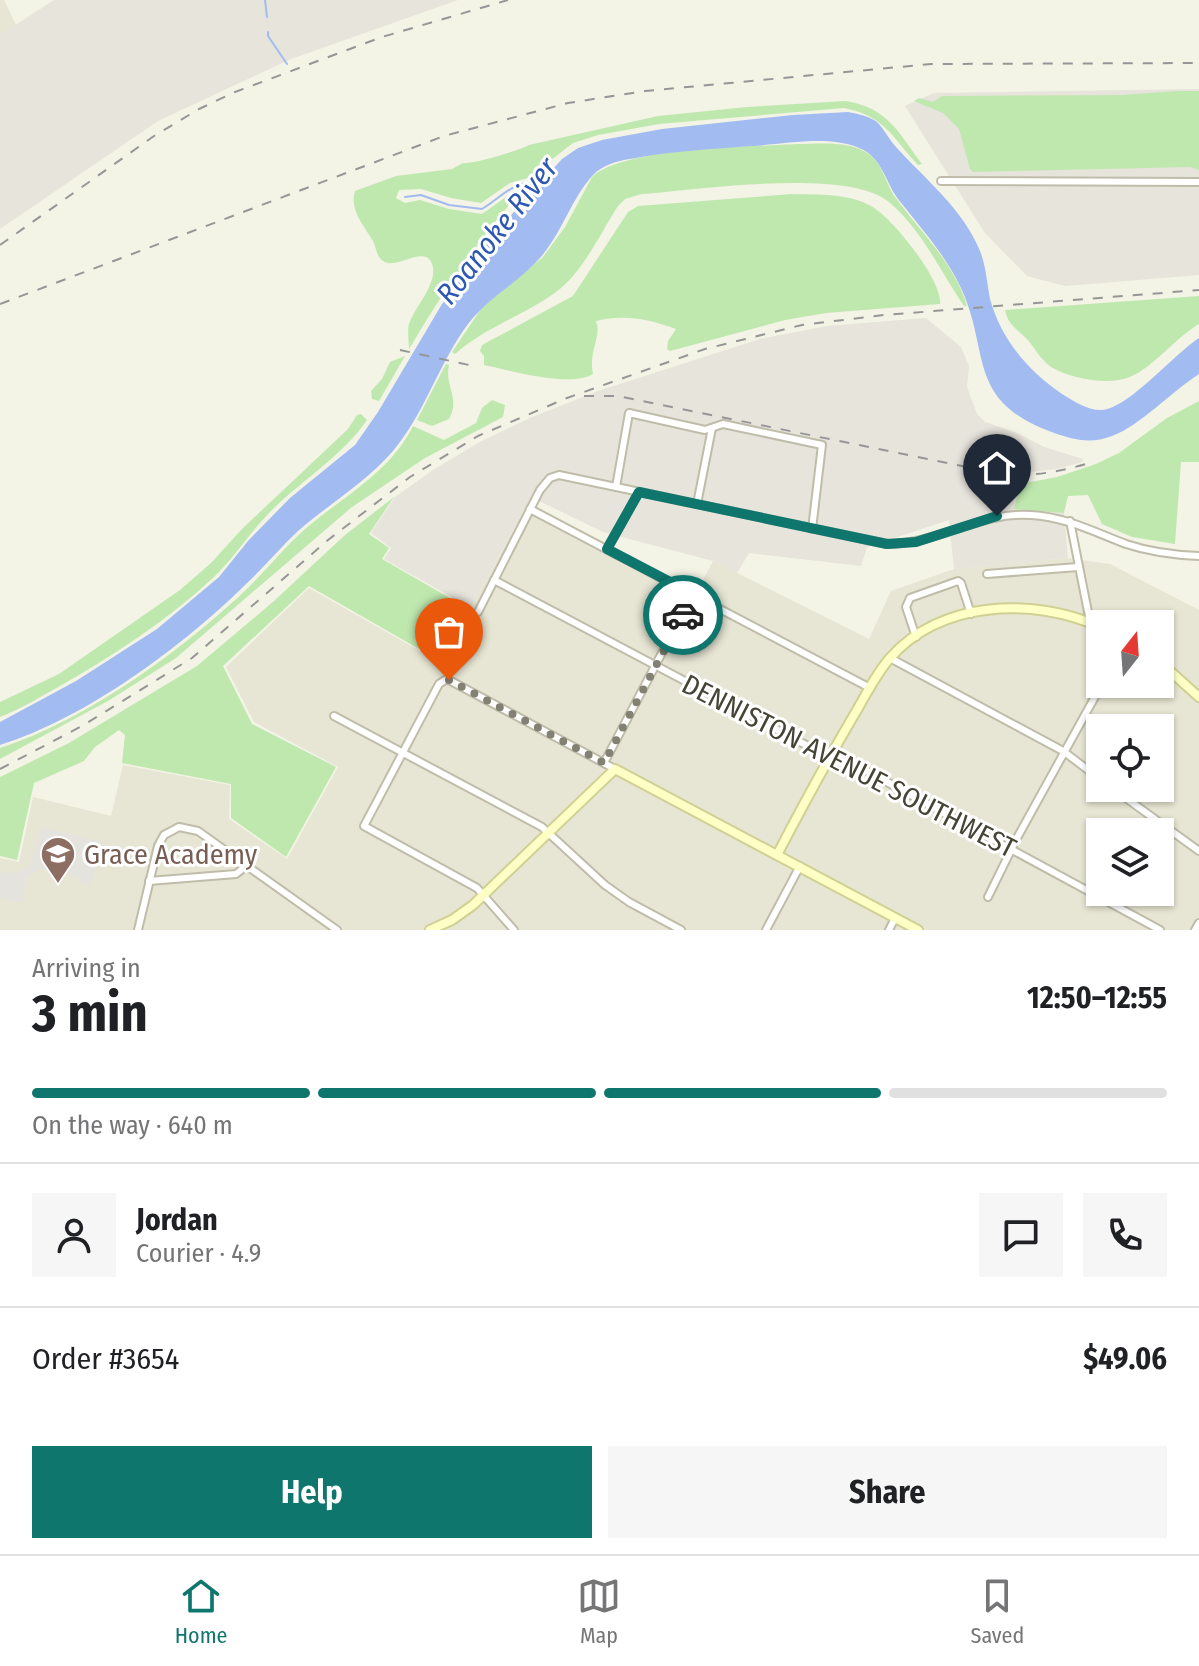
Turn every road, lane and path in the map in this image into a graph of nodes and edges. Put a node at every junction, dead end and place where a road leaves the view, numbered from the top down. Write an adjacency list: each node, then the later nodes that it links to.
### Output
1 (941, 181): 2 (street)
2 (1199, 182)
3 (712, 428): 4 (street); 6 (street); 9 (street)
4 (616, 487): 5 (street); 7 (street)
5 (639, 492): 6 (street); 10 (street)
6 (697, 504): 9 (street)
7 (530, 509): 10 (street); 14 (street)
8 (1070, 521): 9 (street); 11 (street); 12 (street)
9 (812, 529)
10 (607, 549): 15 (street)
11 (1199, 556)
12 (1078, 567): 13 (street); 16 (street)
13 (987, 574)
14 (494, 580): 17 (street); 22 (street, DENNISTON AVENUE SOUTHWEST)
15 (693, 594): 22 (street); 24 (street)
16 (1087, 610)
17 (478, 612)
18 (971, 614): 19 (street); 20 (street); 20 (street)
19 (1086, 621)
20 (916, 637): 21 (street)
21 (890, 658): 24 (street); 28 (street)
22 (655, 665): 30 (street, DENNISTON AVENUE SOUTHWEST); 31 (street)
23 (1174, 675): 25 (street)
24 (870, 688): 30 (street)
25 (1199, 697)
26 (1094, 698): 28 (street)
27 (334, 716): 29 (street)
28 (1064, 752): 32 (street); 36 (street)
29 (402, 753): 31 (street); 35 (street); 42 (street)
30 (831, 755): 36 (street, DENNISTON AVENUE SOUTHWEST); 38 (street)
31 (604, 763): 33 (street)
32 (1086, 768)
33 (615, 769): 35 (street); 38 (street)
34 (1131, 802): 37 (street)
35 (548, 831): 42 (street); 50 (street)
36 (1012, 850): 43 (street); 54 (street, DENNISTON AVENUE SOUTHWEST)
37 (1199, 851)
38 (777, 855): 40 (street)
39 (246, 866): 41 (street); 41 (street); 47 (street)
40 (800, 866): 44 (street); 51 (street)
41 (149, 881): 46 (street)
42 (484, 894): 48 (street); 49 (street)
43 (988, 897)
44 (895, 918): 52 (street); 53 (street)
45 (1199, 923): 55 (street)
46 (138, 930)
47 (337, 930)
48 (430, 930)
49 (514, 930)
50 (681, 930)
51 (766, 930)
52 (889, 930)
53 (918, 930)
54 (1160, 930)
55 (1195, 930)

